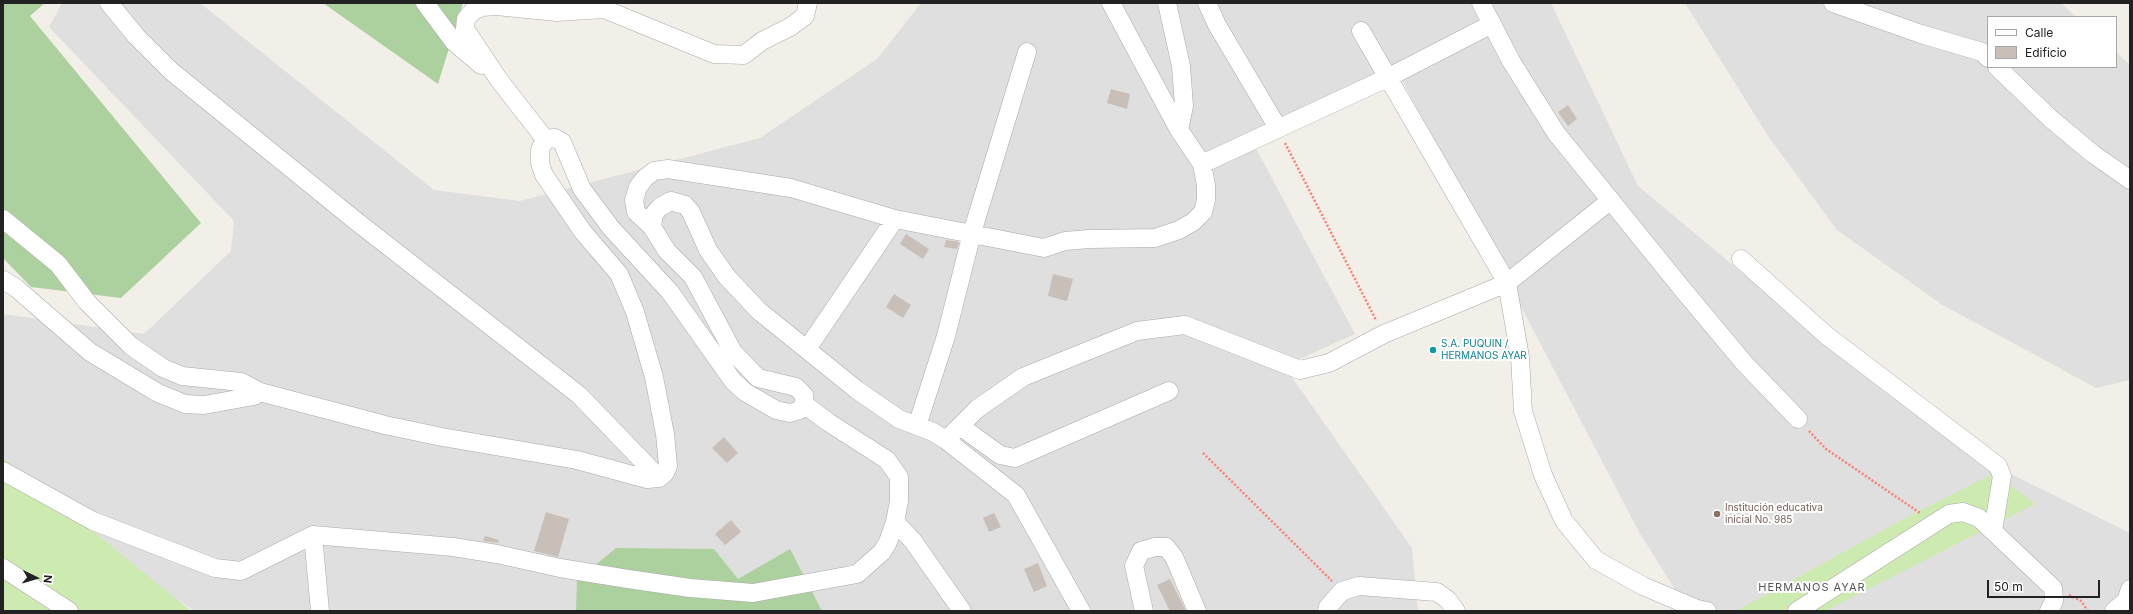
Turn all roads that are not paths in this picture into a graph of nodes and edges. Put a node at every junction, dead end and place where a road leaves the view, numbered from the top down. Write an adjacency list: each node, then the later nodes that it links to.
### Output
1 (108, 3): 38 (street)
2 (425, 3): 15 (street)
3 (808, 3): 15 (street)
4 (1111, 3): 17 (street)
5 (1167, 3): 17 (street)
6 (1207, 3): 16 (street)
7 (1481, 3): 9 (street)
8 (1833, 3): 12 (street)
9 (1492, 24): 14 (street); 21 (street)
10 (1360, 31): 14 (street)
11 (1027, 52): 25 (street)
12 (1987, 57)
13 (1998, 68): 20 (street)
14 (1389, 77): 16 (street); 28 (street)
15 (499, 80): 18 (street)
16 (1278, 128): 19 (street)
17 (1178, 130): 19 (street)
18 (545, 139): 32 (street); 38 (street)
19 (1202, 164): 25 (street)
20 (2130, 180)
21 (1611, 200): 28 (street); 33 (street)
22 (3, 219): 31 (street)
23 (895, 219): 24 (street); 25 (street); 29 (street)
24 (652, 227): 29 (street); 32 (street)
25 (972, 233): 34 (street)
26 (1741, 259): 40 (street)
27 (3, 280): 31 (street)
28 (1507, 283): 35 (street); 53 (street)
29 (807, 349): 34 (street)
30 (1169, 391): 35 (street)
31 (260, 392): 38 (street)
32 (804, 404): 39 (street)
33 (1798, 418)
34 (918, 426): 36 (street)
35 (960, 426): 36 (street)
36 (946, 440): 48 (street)
37 (3, 471): 41 (street)
38 (659, 478)
39 (895, 522): 41 (street); 47 (street)
40 (1993, 531): 44 (street); 54 (street)
41 (313, 535): 46 (street)
42 (3, 568): 45 (street)
43 (2130, 589): 55 (street)
44 (2052, 606)
45 (69, 611)
46 (320, 611)
47 (962, 611)
48 (1080, 611)
49 (1144, 611): 50 (street)
50 (1197, 611)
51 (1327, 611): 52 (street)
52 (1456, 611)
53 (1707, 611)
54 (1797, 611)
55 (2114, 611)

